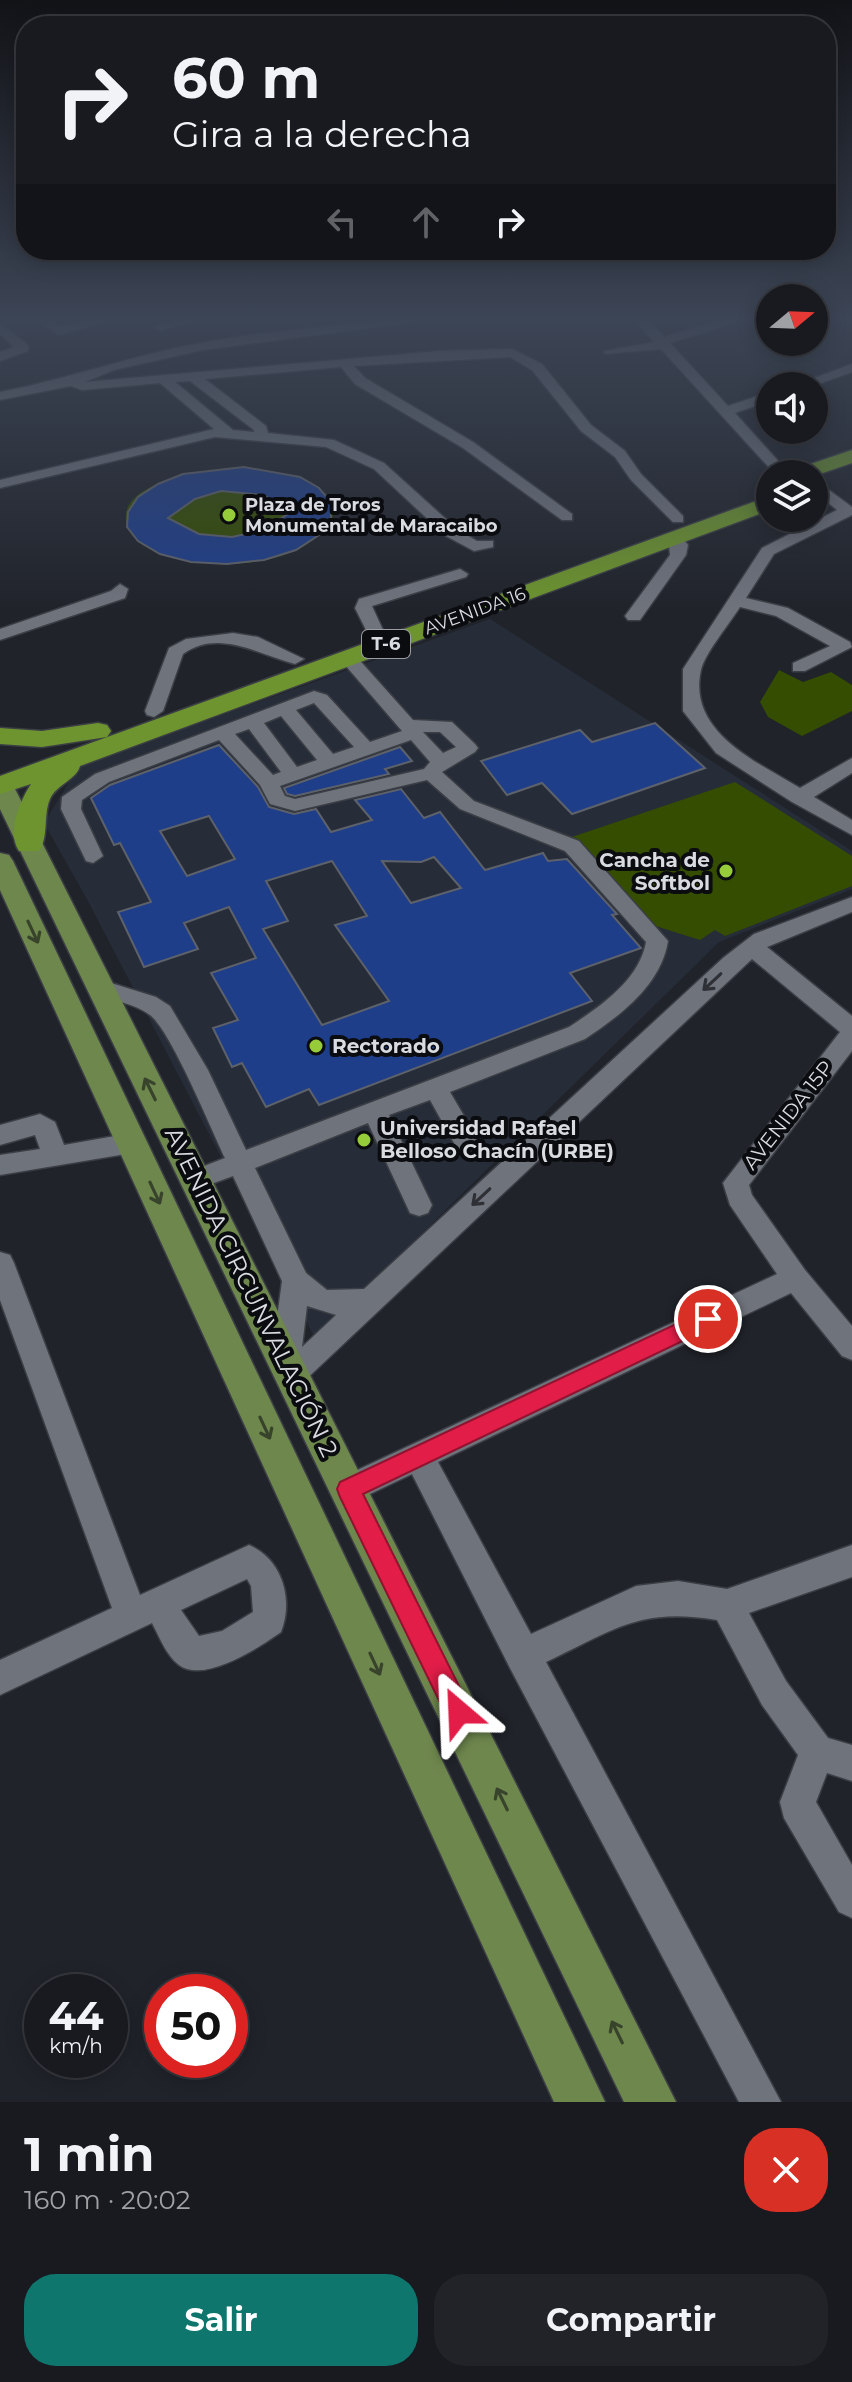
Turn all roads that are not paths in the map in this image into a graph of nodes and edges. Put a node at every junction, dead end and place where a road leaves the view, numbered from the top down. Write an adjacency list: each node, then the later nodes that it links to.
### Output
1 (206, 415): 7 (street)
2 (243, 415): 8 (street)
3 (418, 415): 19 (street)
4 (575, 415): 20 (street)
5 (738, 415): 6 (street)
6 (729, 416): 10 (street)
7 (230, 435): 8 (street); 14 (street)
8 (261, 436): 21 (street)
9 (852, 456): 11 (highway)
10 (770, 460)
11 (828, 469)
12 (852, 474): 13 (highway)
13 (828, 477)
14 (0, 484)
15 (756, 492): 20 (highway, AVENIDA 16 / T-6)
16 (828, 495): 18 (street)
17 (756, 507): 20 (highway, AVENIDA 16 / T-6)
18 (850, 512): 24 (street)
19 (567, 517)
20 (676, 529): 25 (street); 26 (highway, AVENIDA 16 / T-6); 28 (highway, AVENIDA 16 / T-6)
21 (487, 544)
22 (460, 574): 26 (street)
23 (120, 589): 27 (street)
24 (737, 601): 30 (street); 46 (street)
25 (634, 616)
26 (374, 630): 29 (highway, AVENIDA 16 / T-6)
27 (0, 635)
28 (348, 658): 34 (street); 37 (highway, AVENIDA 16 / T-6)
29 (295, 659): 32 (highway, AVENIDA 16 / T-6); 32 (street)
30 (799, 667)
31 (284, 707): 33 (street); 38 (street); 39 (street)
32 (154, 711): 37 (highway, AVENIDA 16 / T-6)
33 (251, 719): 35 (street); 43 (street)
34 (411, 729): 38 (street); 42 (street); 42 (street)
35 (221, 730): 44 (street); 49 (street)
36 (0, 736): 37 (highway)
37 (102, 739): 41 (highway, AVENIDA 16 / T-6); 45 (highway, AVENIDA 16 / T-6); 48 (highway)
38 (367, 750): 39 (street)
39 (330, 763): 43 (street)
40 (852, 764): 46 (street)
41 (0, 767)
42 (436, 768): 44 (street); 54 (street)
43 (294, 776): 44 (street)
44 (269, 783)
45 (0, 785): 48 (main road, AVENIDA CIRCUNVALACIÓN 2)
46 (799, 798): 47 (street)
47 (850, 830)
48 (15, 852): 52 (main road, AVENIDA CIRCUNVALACIÓN 2); 57 (main road, AVENIDA CIRCUNVALACIÓN 2, one-way to 57)
49 (93, 856)
50 (852, 904): 51 (street)
51 (752, 947): 53 (street); 67 (street, one-way to 67)
52 (100, 988): 60 (street); 62 (main road, AVENIDA CIRCUNVALACIÓN 2, one-way to 52)
53 (852, 1032): 65 (street, AVENIDA 15P)
54 (435, 1087): 55 (street); 58 (street)
55 (375, 1111): 60 (street); 63 (street)
56 (0, 1135): 59 (street)
57 (132, 1143): 59 (street); 79 (main road, AVENIDA CIRCUNVALACIÓN 2, one-way to 79)
58 (468, 1145)
59 (55, 1157): 61 (street)
60 (239, 1163): 62 (street); 66 (street)
61 (0, 1165)
62 (195, 1180): 69 (main road, AVENIDA CIRCUNVALACIÓN 2)
63 (419, 1205)
64 (0, 1263): 75 (street)
65 (795, 1278): 68 (street); 70 (street)
66 (296, 1281): 67 (street); 69 (street)
67 (370, 1300): 69 (street)
68 (852, 1347)
69 (288, 1369): 71 (main road, AVENIDA CIRCUNVALACIÓN 2)
70 (419, 1456): 71 (street); 74 (street)
71 (349, 1489): 80 (main road, AVENIDA CIRCUNVALACIÓN 2, one-way to 71)
72 (852, 1561): 73 (street)
73 (727, 1605): 74 (street); 76 (street)
74 (522, 1656): 81 (street)
75 (0, 1678)
76 (817, 1752): 77 (street); 78 (street)
77 (852, 1763)
78 (852, 1899)
79 (580, 2102)
80 (651, 2102)
81 (761, 2102)

